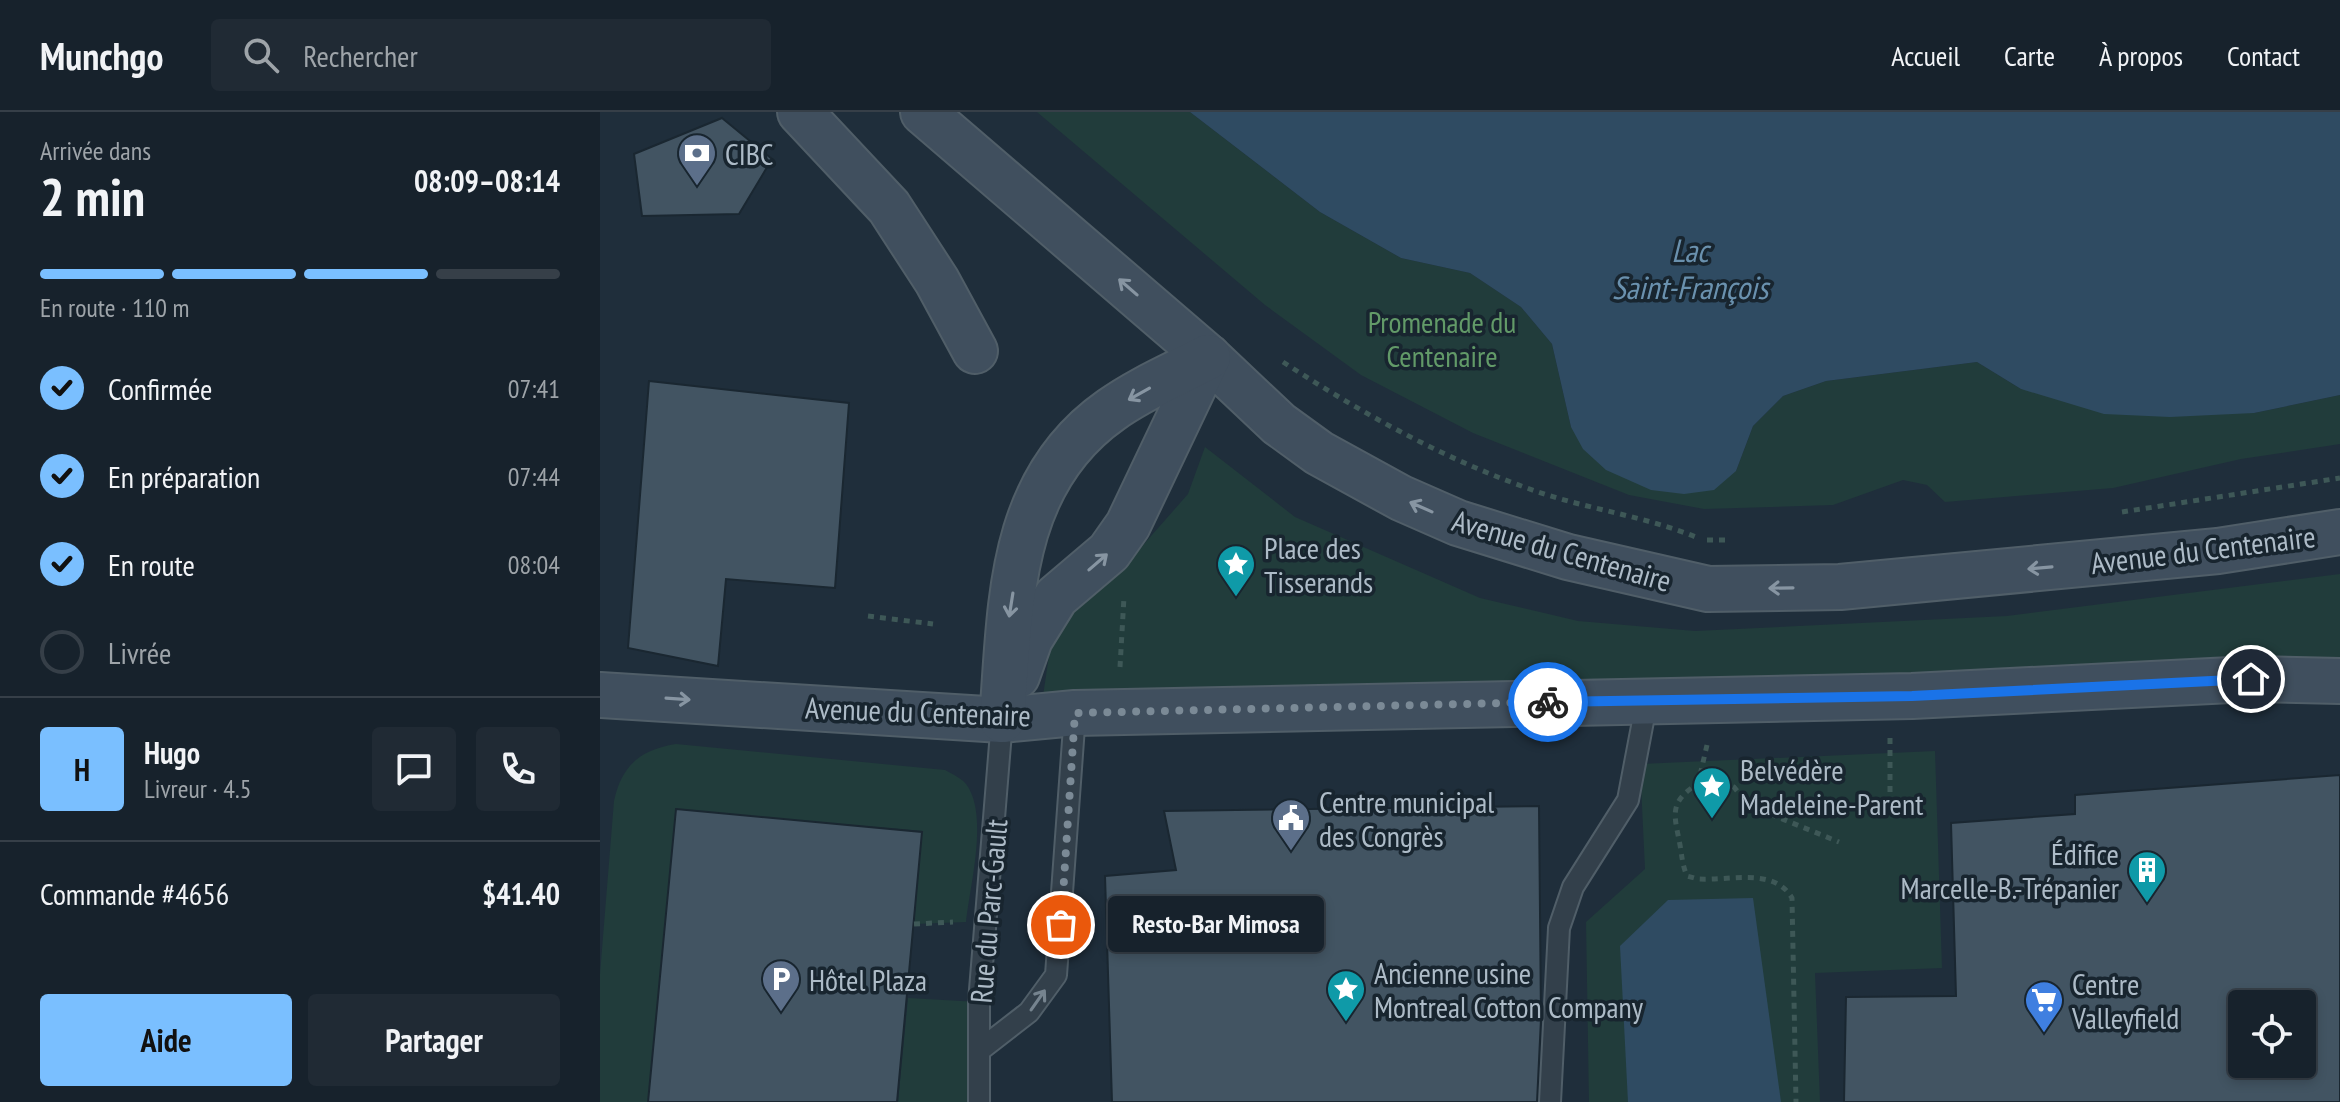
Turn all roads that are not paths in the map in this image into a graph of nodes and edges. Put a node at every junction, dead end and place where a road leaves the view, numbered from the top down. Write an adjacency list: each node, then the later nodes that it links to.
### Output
1 (800, 112): 3 (main road)
2 (923, 112): 4 (main road, Avenue du Centenaire, one-way to 2)
3 (975, 351)
4 (1208, 357): 5 (main road, Avenue du Centenaire, one-way to 4); 10 (main road, one-way to 4); 10 (main road, one-way to 10)
5 (2340, 532)
6 (2340, 681): 8 (main road, Avenue du Centenaire)
7 (600, 695): 10 (main road, Avenue du Centenaire, one-way to 10)
8 (1647, 700): 9 (main road, Avenue du Centenaire); 13 (lane)
9 (1075, 713): 10 (main road, Avenue du Centenaire); 11 (lane, one-way to 9)
10 (1002, 720): 11 (lane, Rue du Parc-Gault)
11 (980, 1050): 12 (lane, Rue du Parc-Gault)
12 (979, 1102)
13 (1550, 1102)

